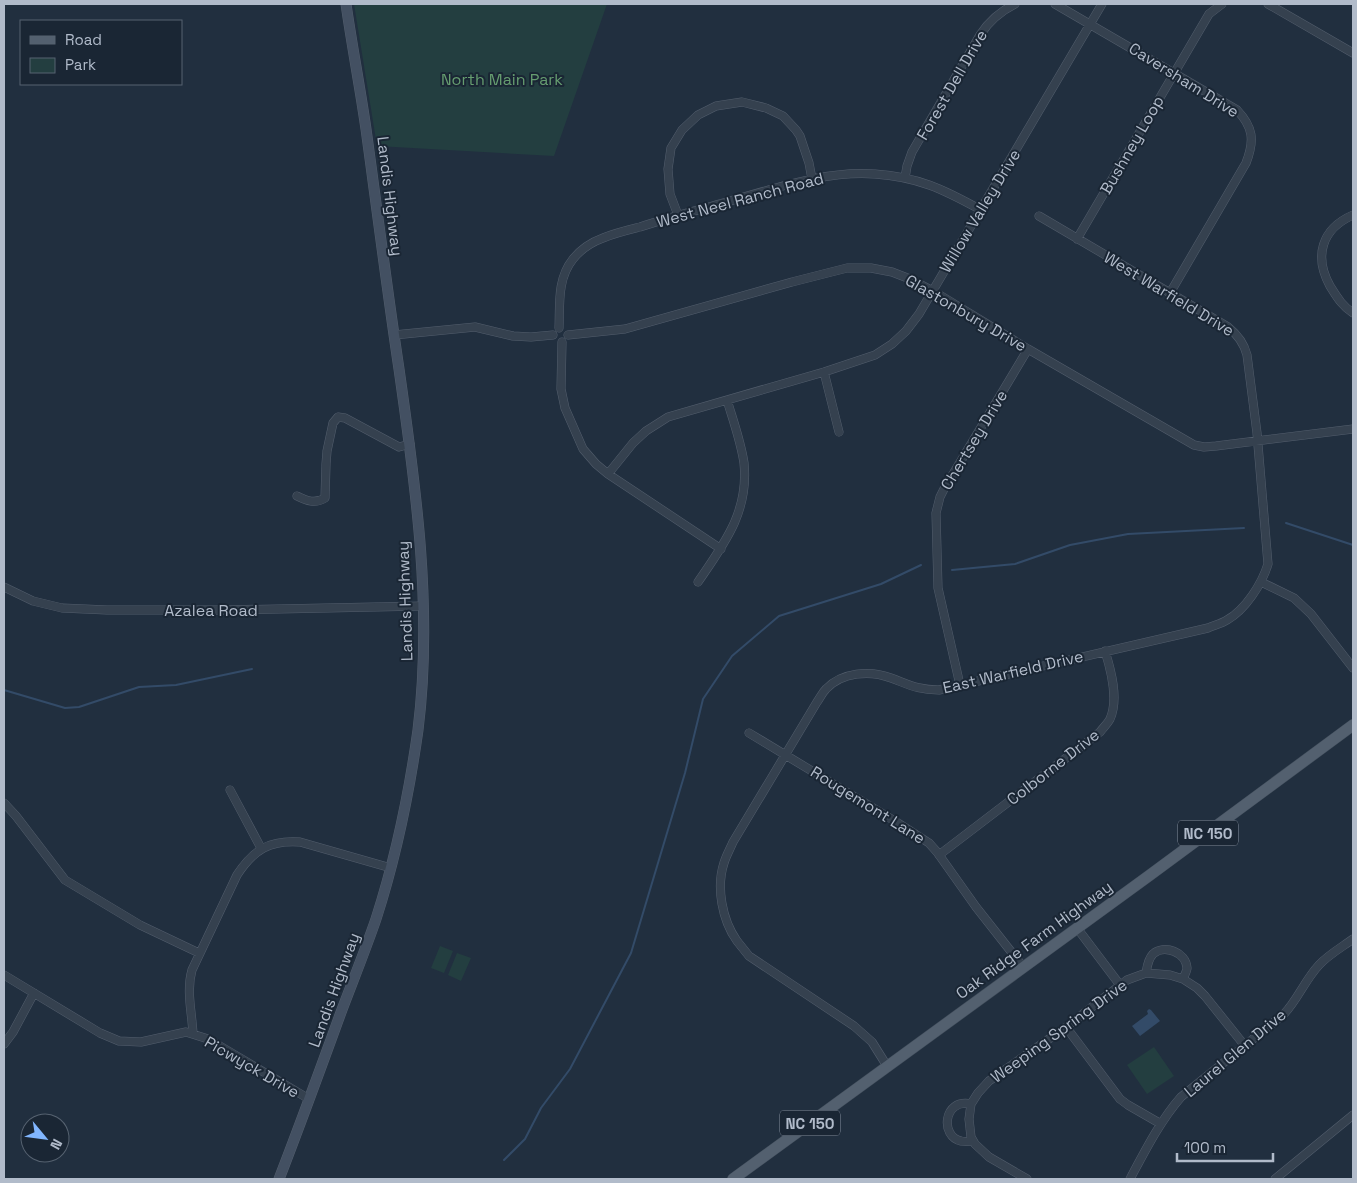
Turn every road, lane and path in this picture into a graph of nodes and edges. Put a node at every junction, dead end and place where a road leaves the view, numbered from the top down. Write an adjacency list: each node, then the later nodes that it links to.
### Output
1 (346, 4): 21 (main road, Landis Highway)
2 (1015, 4): 10 (street, Forest Dell Drive)
3 (1055, 4): 7 (street, Caversham Drive)
4 (1102, 4): 7 (street, Willow Valley Drive)
5 (1222, 4): 9 (street, Bushney Loop)
6 (1268, 4): 8 (street)
7 (1090, 24): 9 (street, Caversham Drive); 12 (street, Willow Valley Drive)
8 (1353, 54)
9 (1174, 73): 16 (street, Bushney Loop); 18 (street, Caversham Drive)
10 (905, 178): 11 (street, West Neel Ranch Road); 12 (street, West Neel Ranch Road)
11 (812, 179): 13 (street, West Neel Ranch Road); 13 (street)
12 (981, 210): 17 (street, Willow Valley Drive)
13 (678, 216): 20 (street, West Neel Ranch Road)
14 (1038, 216): 16 (street, West Warfield Drive)
15 (1353, 216): 19 (street)
16 (1077, 239): 18 (street, West Warfield Drive)
17 (933, 291): 23 (street, Glastonbury Drive); 25 (street, Glastonbury Drive); 26 (street, Willow Valley Drive)
18 (1170, 293): 30 (street, West Warfield Drive)
19 (1353, 313)
20 (559, 328): 22 (street); 23 (street)
21 (394, 335): 22 (street); 31 (main road, Landis Highway)
22 (553, 335): 24 (street)
23 (568, 335): 24 (street)
24 (562, 342): 32 (street)
25 (1028, 349): 30 (street, Glastonbury Drive); 41 (street, Chertsey Drive)
26 (824, 372): 27 (street, Willow Valley Drive); 29 (street)
27 (727, 400): 32 (street, Willow Valley Drive); 34 (street)
28 (1353, 429): 30 (street)
29 (838, 432)
30 (1258, 441): 36 (street, West Warfield Drive)
31 (410, 444): 33 (street); 38 (main road, Landis Highway)
32 (608, 474): 34 (street)
33 (297, 496)
34 (720, 549): 35 (street)
35 (698, 582)
36 (1261, 582): 39 (street, East Warfield Drive); 40 (street)
37 (4, 587): 38 (street, Azalea Road)
38 (423, 606): 49 (main road, Landis Highway)
39 (1105, 651): 41 (street, East Warfield Drive); 48 (street, Colborne Drive)
40 (1353, 668)
41 (960, 685): 44 (street, East Warfield Drive)
42 (1353, 725): 50 (main road, Oak Ridge Farm Highway / NC 150)
43 (749, 733): 44 (street, Rougemont Lane)
44 (786, 755): 48 (street, Rougemont Lane); 63 (street, East Warfield Drive)
45 (230, 790): 47 (street)
46 (4, 803): 52 (street)
47 (261, 848): 49 (street); 52 (street)
48 (939, 855): 53 (street, Rougemont Lane)
49 (391, 868): 64 (main road, Landis Highway)
50 (1077, 928): 53 (main road, Oak Ridge Farm Highway / NC 150); 57 (street)
51 (1353, 939): 62 (street, Laurel Glen Drive)
52 (199, 953): 60 (street)
53 (1024, 968): 63 (main road, Oak Ridge Farm Highway / NC 150)
54 (1146, 973): 56 (street, Weeping Spring Drive); 56 (street); 57 (street, Weeping Spring Drive)
55 (4, 976): 58 (street, Picwyck Drive)
56 (1183, 980): 62 (street, Weeping Spring Drive)
57 (1120, 985): 59 (street, Weeping Spring Drive)
58 (34, 993): 60 (street, Picwyck Drive); 61 (street)
59 (1066, 1026): 65 (street, Weeping Spring Drive); 67 (street)
60 (193, 1034): 64 (street, Picwyck Drive)
61 (4, 1044)
62 (1245, 1046): 67 (street, Laurel Glen Drive)
63 (887, 1066): 70 (main road, Oak Ridge Farm Highway / NC 150)
64 (309, 1099): 69 (main road, Landis Highway)
65 (971, 1104): 68 (street); 68 (street)
66 (1353, 1115): 73 (street)
67 (1160, 1124): 72 (street, Laurel Glen Drive)
68 (973, 1141): 71 (street)
69 (282, 1178)
70 (733, 1179)
71 (1027, 1179)
72 (1130, 1179)
73 (1275, 1179)

